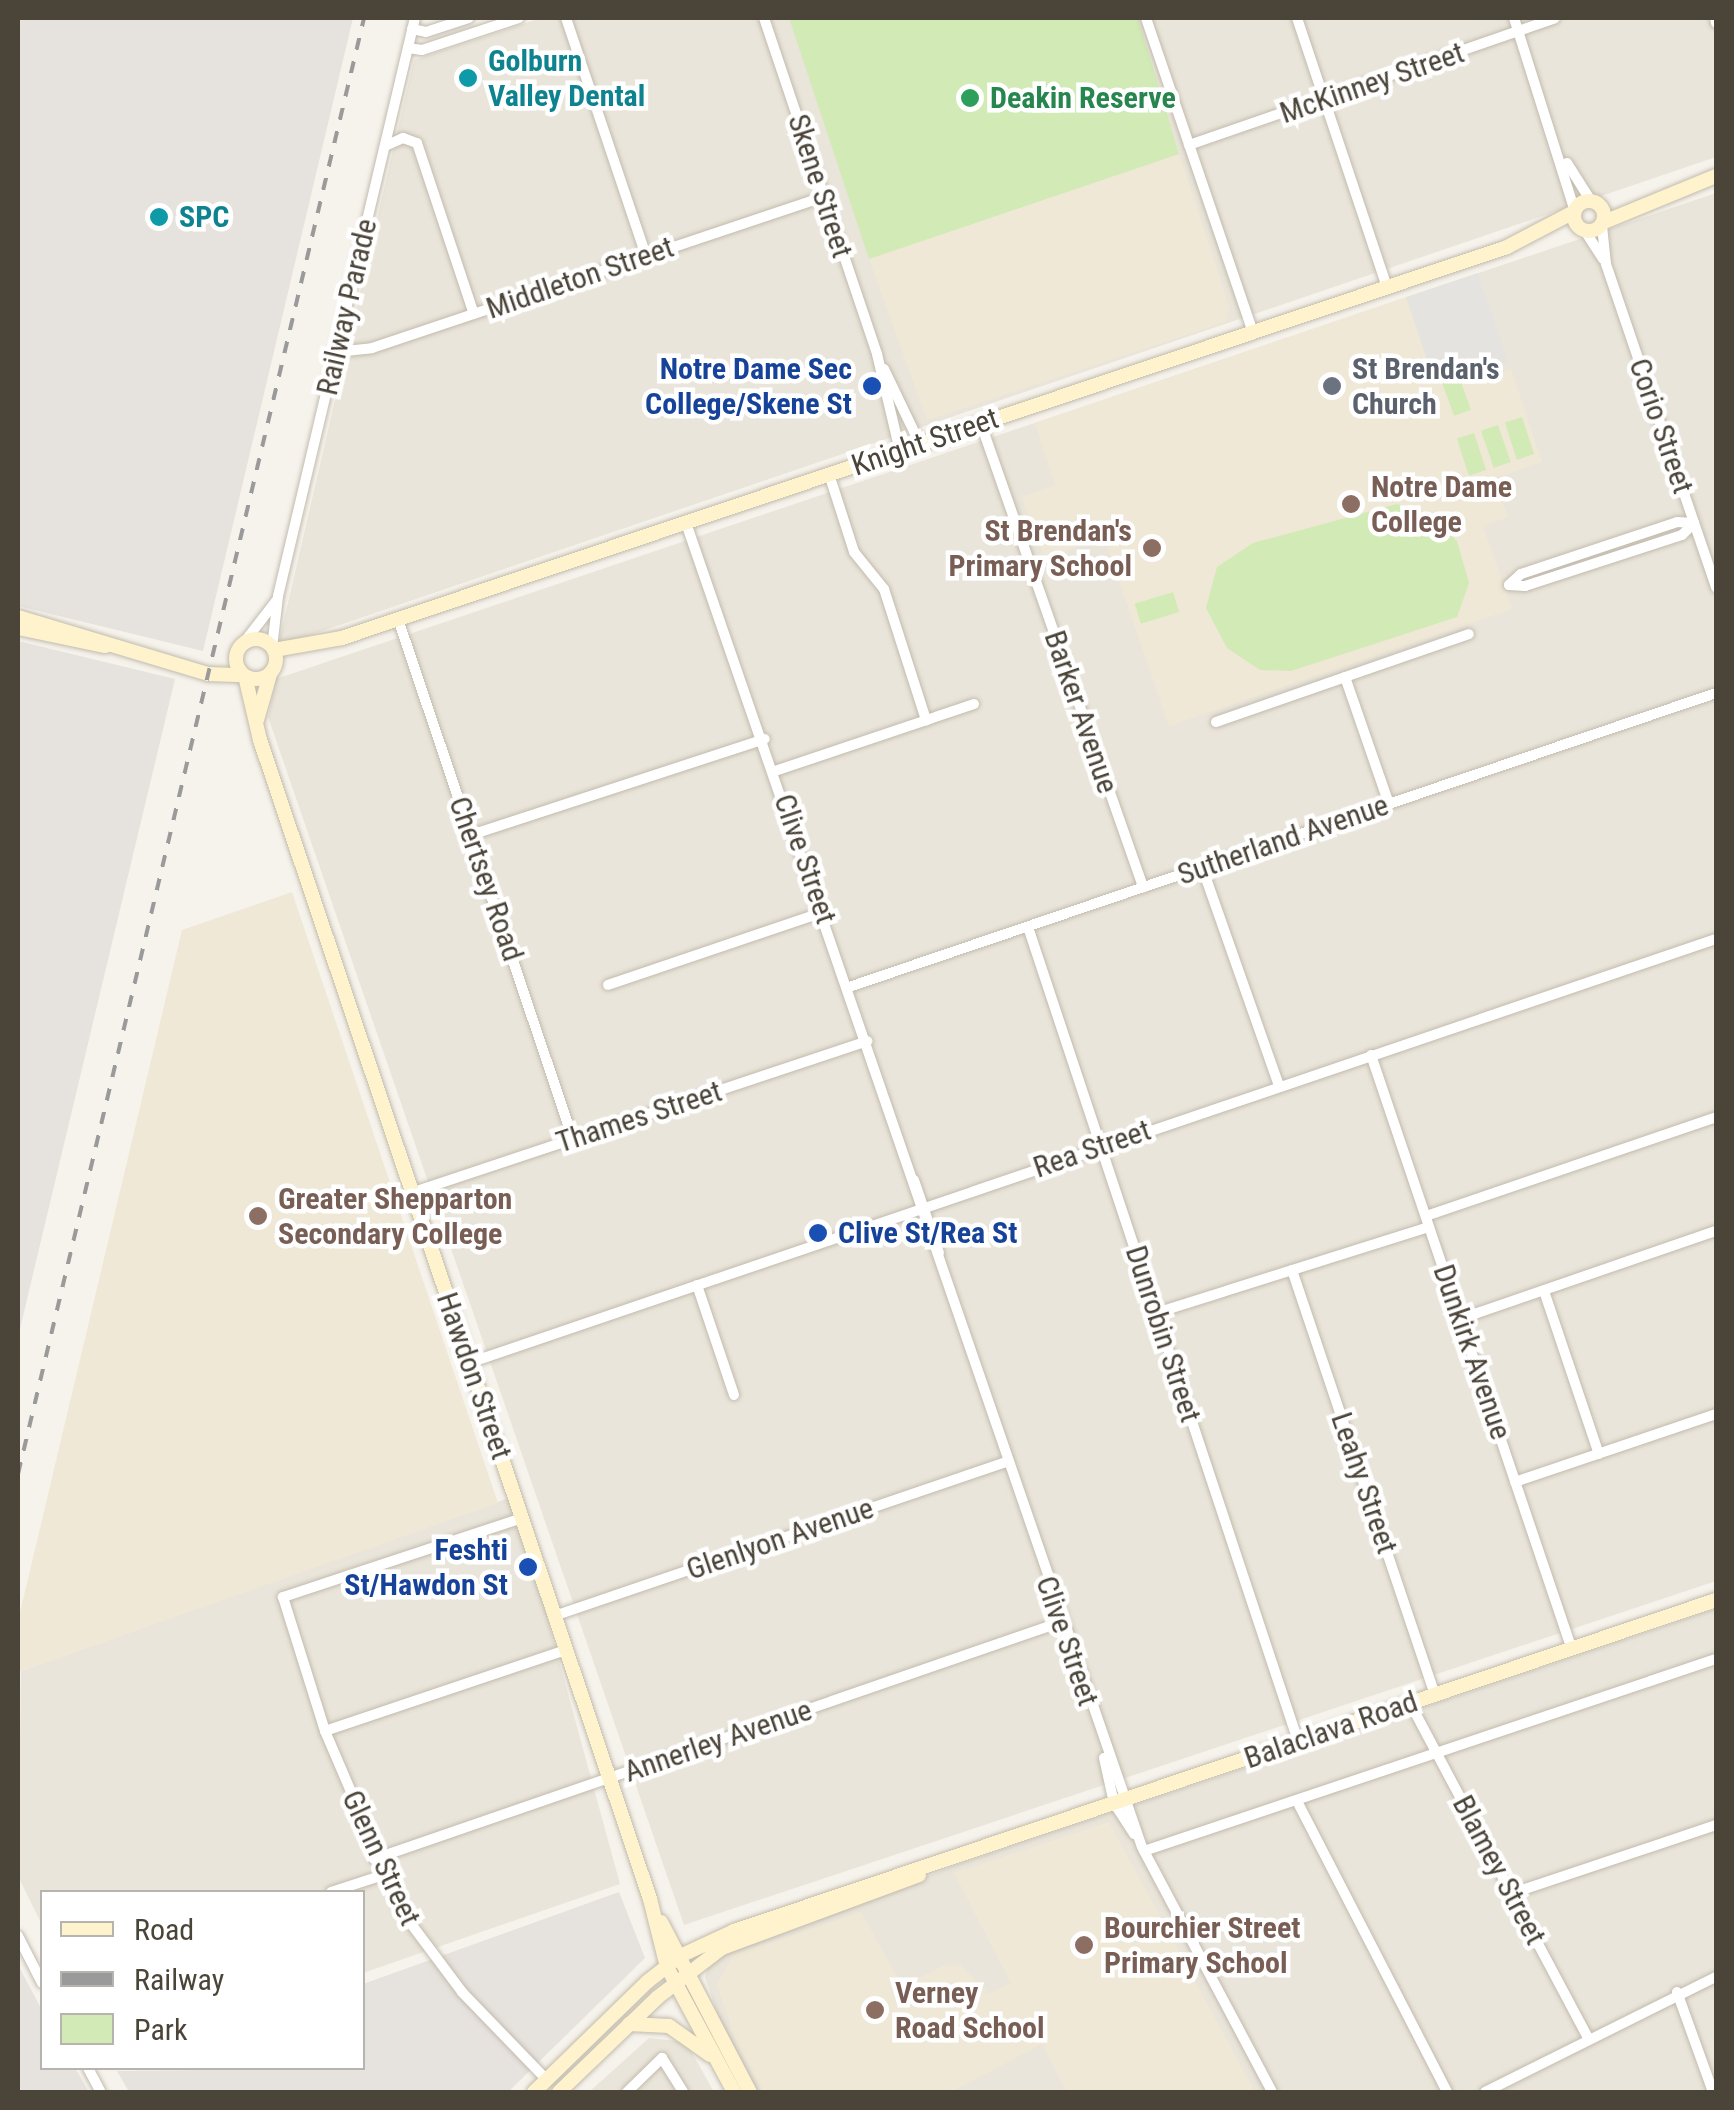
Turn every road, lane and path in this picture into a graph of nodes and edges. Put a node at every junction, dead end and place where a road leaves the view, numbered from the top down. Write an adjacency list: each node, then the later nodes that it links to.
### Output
1 (470, 18): 9 (street)
2 (519, 18): 11 (street)
3 (566, 18): 24 (street)
4 (764, 18): 18 (street, Skene Street)
5 (1146, 18): 13 (street)
6 (1296, 18): 12 (street)
7 (1514, 18): 10 (street)
8 (1555, 18): 10 (street, McKinney Street)
9 (414, 23): 11 (street, Railway Parade)
10 (1519, 31): 12 (street, McKinney Street); 14 (street)
11 (408, 48): 15 (street, Railway Parade)
12 (1324, 99): 13 (street, McKinney Street); 26 (street)
13 (1189, 145): 28 (street)
14 (1556, 145): 19 (street); 20 (street)
15 (385, 146): 27 (street); 29 (street, Railway Parade)
16 (1716, 176): 17 (street)
17 (1659, 195): 19 (street); 21 (street)
18 (822, 197): 24 (street, Middleton Street); 30 (street, Skene Street)
19 (1595, 203): 20 (street, Knight Street); 21 (street)
20 (1575, 212): 22 (street); 23 (street, Knight Street)
21 (1603, 224): 22 (street, Knight Street); 25 (street, Corio Street)
22 (1582, 230): 23 (street, Knight Street); 25 (street, Corio Street)
23 (1507, 247): 26 (street, Knight Street)
24 (646, 256): 27 (street, Middleton Street)
25 (1606, 264): 36 (street, Corio Street)
26 (1387, 287): 28 (street, Knight Street)
27 (474, 314): 29 (street, Middleton Street)
28 (1252, 332): 31 (street, Knight Street)
29 (336, 352): 38 (street, Railway Parade)
30 (877, 354): 32 (street, Skene Street); 33 (street, Skene Street)
31 (981, 424): 32 (street, Knight Street); 59 (street, Barker Avenue)
32 (920, 444): 33 (street, Knight Street)
33 (900, 451): 34 (street, Knight Street)
34 (830, 474): 35 (street, Knight Street); 51 (street)
35 (690, 521): 39 (street, Knight Street); 53 (street, Clive Street)
36 (1694, 523): 36 (street); 37 (street, Corio Street)
37 (1716, 588)
38 (278, 596): 43 (street, Railway Parade); 44 (street, Railway Parade)
39 (398, 620): 42 (street, Knight Street); 57 (street, Chertsey Road)
40 (18, 621): 45 (street, Knight Street)
41 (1468, 634): 48 (street)
42 (342, 638): 43 (street, Knight Street); 46 (street, Knight Street)
43 (273, 649): 44 (street, Knight Street); 46 (street, Hawdon Street)
44 (239, 651): 45 (street, Knight Street); 47 (street, Hawdon Street)
45 (182, 665): 47 (street, Knight Street)
46 (272, 671): 47 (street, Knight Street); 54 (street, Hawdon Street)
47 (244, 676): 54 (street, Hawdon Street)
48 (1344, 676): 52 (street); 56 (street)
49 (1716, 693): 56 (street, Sutherland Avenue)
50 (974, 704): 51 (street)
51 (926, 720): 55 (street)
52 (1216, 722)
53 (765, 739): 55 (street, Clive Street); 57 (street)
54 (260, 740): 71 (street, Hawdon Street)
55 (775, 771): 60 (street, Clive Street)
56 (1389, 804): 58 (street, Sutherland Avenue)
57 (471, 834): 69 (street, Chertsey Road)
58 (1202, 867): 59 (street, Sutherland Avenue); 67 (street)
59 (1143, 888): 61 (street, Sutherland Avenue)
60 (824, 912): 63 (street); 64 (street, Clive Street)
61 (1028, 926): 64 (street, Sutherland Avenue); 70 (street, Dunrobin Street)
62 (1716, 939): 66 (street, Rea Street)
63 (608, 985)
64 (849, 987): 65 (street, Clive Street)
65 (868, 1041): 69 (street, Thames Street); 72 (street, Clive Street)
66 (1372, 1055): 67 (street, Rea Street); 73 (street, Dunkirk Avenue)
67 (1280, 1086): 70 (street, Rea Street)
68 (1716, 1117): 73 (street)
69 (572, 1139): 71 (street, Thames Street)
70 (1101, 1146): 72 (street, Rea Street); 78 (street, Dunrobin Street)
71 (411, 1193): 80 (street, Hawdon Street)
72 (922, 1207): 76 (street, Rea Street); 84 (street, Clive Street)
73 (1427, 1221): 75 (street); 79 (street, Dunkirk Avenue)
74 (1716, 1231): 77 (street)
75 (1292, 1270): 78 (street); 93 (street, Leahy Street)
76 (697, 1285): 80 (street, Rea Street); 81 (street)
77 (1544, 1291): 79 (street); 83 (street)
78 (1156, 1313): 96 (street, Dunrobin Street)
79 (1460, 1320): 85 (street, Dunkirk Avenue)
80 (469, 1363): 86 (street, Hawdon Street)
81 (734, 1395)
82 (1716, 1414): 83 (street)
83 (1599, 1454): 85 (street)
84 (1007, 1462): 88 (street, Glenlyon Avenue); 89 (street, Clive Street)
85 (1515, 1482): 91 (street, Dunkirk Avenue)
86 (522, 1518): 88 (street, Hawdon Street); 95 (street, Glenn Street)
87 (1716, 1600): 91 (street, Balaclava Road)
88 (554, 1616): 90 (street, Hawdon Street)
89 (1061, 1622): 98 (street, Annerley Avenue); 99 (street, Clive Street)
90 (566, 1650): 95 (street); 98 (street, Hawdon Street)
91 (1572, 1650): 93 (street, Balaclava Road)
92 (1716, 1659): 97 (street, Balaclava Road)
93 (1435, 1695): 94 (street, Balaclava Road)
94 (1410, 1704): 96 (street, Balaclava Road); 97 (street, Blamey Street)
95 (325, 1731): 103 (street, Glenn Street)
96 (1298, 1741): 99 (street, Balaclava Road)
97 (1435, 1752): 100 (street, Balaclava Road); 107 (street, Blamey Street)
98 (609, 1778): 103 (street, Annerley Avenue); 108 (street, Hawdon Street)
99 (1121, 1801): 102 (street, Clive Street); 104 (street, Balaclava Road)
100 (1299, 1804): 102 (street, Balaclava Road); 130 (street)
101 (1716, 1825): 107 (street)
102 (1143, 1849): 129 (street, Clive Street)
103 (374, 1859): 105 (street, Glenn Street)
104 (947, 1862): 110 (street, Balaclava Road); 112 (street, Balaclava Road)
105 (382, 1874): 106 (street); 121 (street, Glenn Street)
106 (337, 1890)
107 (1512, 1894): 118 (street, Blamey Street)
108 (650, 1899): 110 (street, Hawdon Street); 111 (street, Hawdon Street)
109 (18, 1936): 114 (street)
110 (680, 1956): 111 (street); 112 (street, Hawdon Street)
111 (667, 1968): 115 (street, Hawdon Street); 121 (street)
112 (689, 1972): 115 (street, Balaclava Road); 128 (street, Hawdon Street)
113 (1716, 1977): 116 (street)
114 (40, 1979)
115 (674, 1985): 117 (street, Balaclava Road); 119 (street, Hawdon Street)
116 (1677, 1992): 118 (street); 132 (street)
117 (630, 2024): 119 (street); 124 (street, Balaclava Road)
118 (1588, 2038): 131 (street)
119 (718, 2062): 127 (street, Hawdon Street)
120 (89, 2070): 122 (street)
121 (547, 2080): 123 (street)
122 (101, 2092)
123 (534, 2092)
124 (559, 2092)
125 (627, 2092): 126 (street)
126 (683, 2092)
127 (734, 2092)
128 (750, 2092)
129 (1272, 2092)
130 (1447, 2092)
131 (1485, 2092)
132 (1713, 2092)

